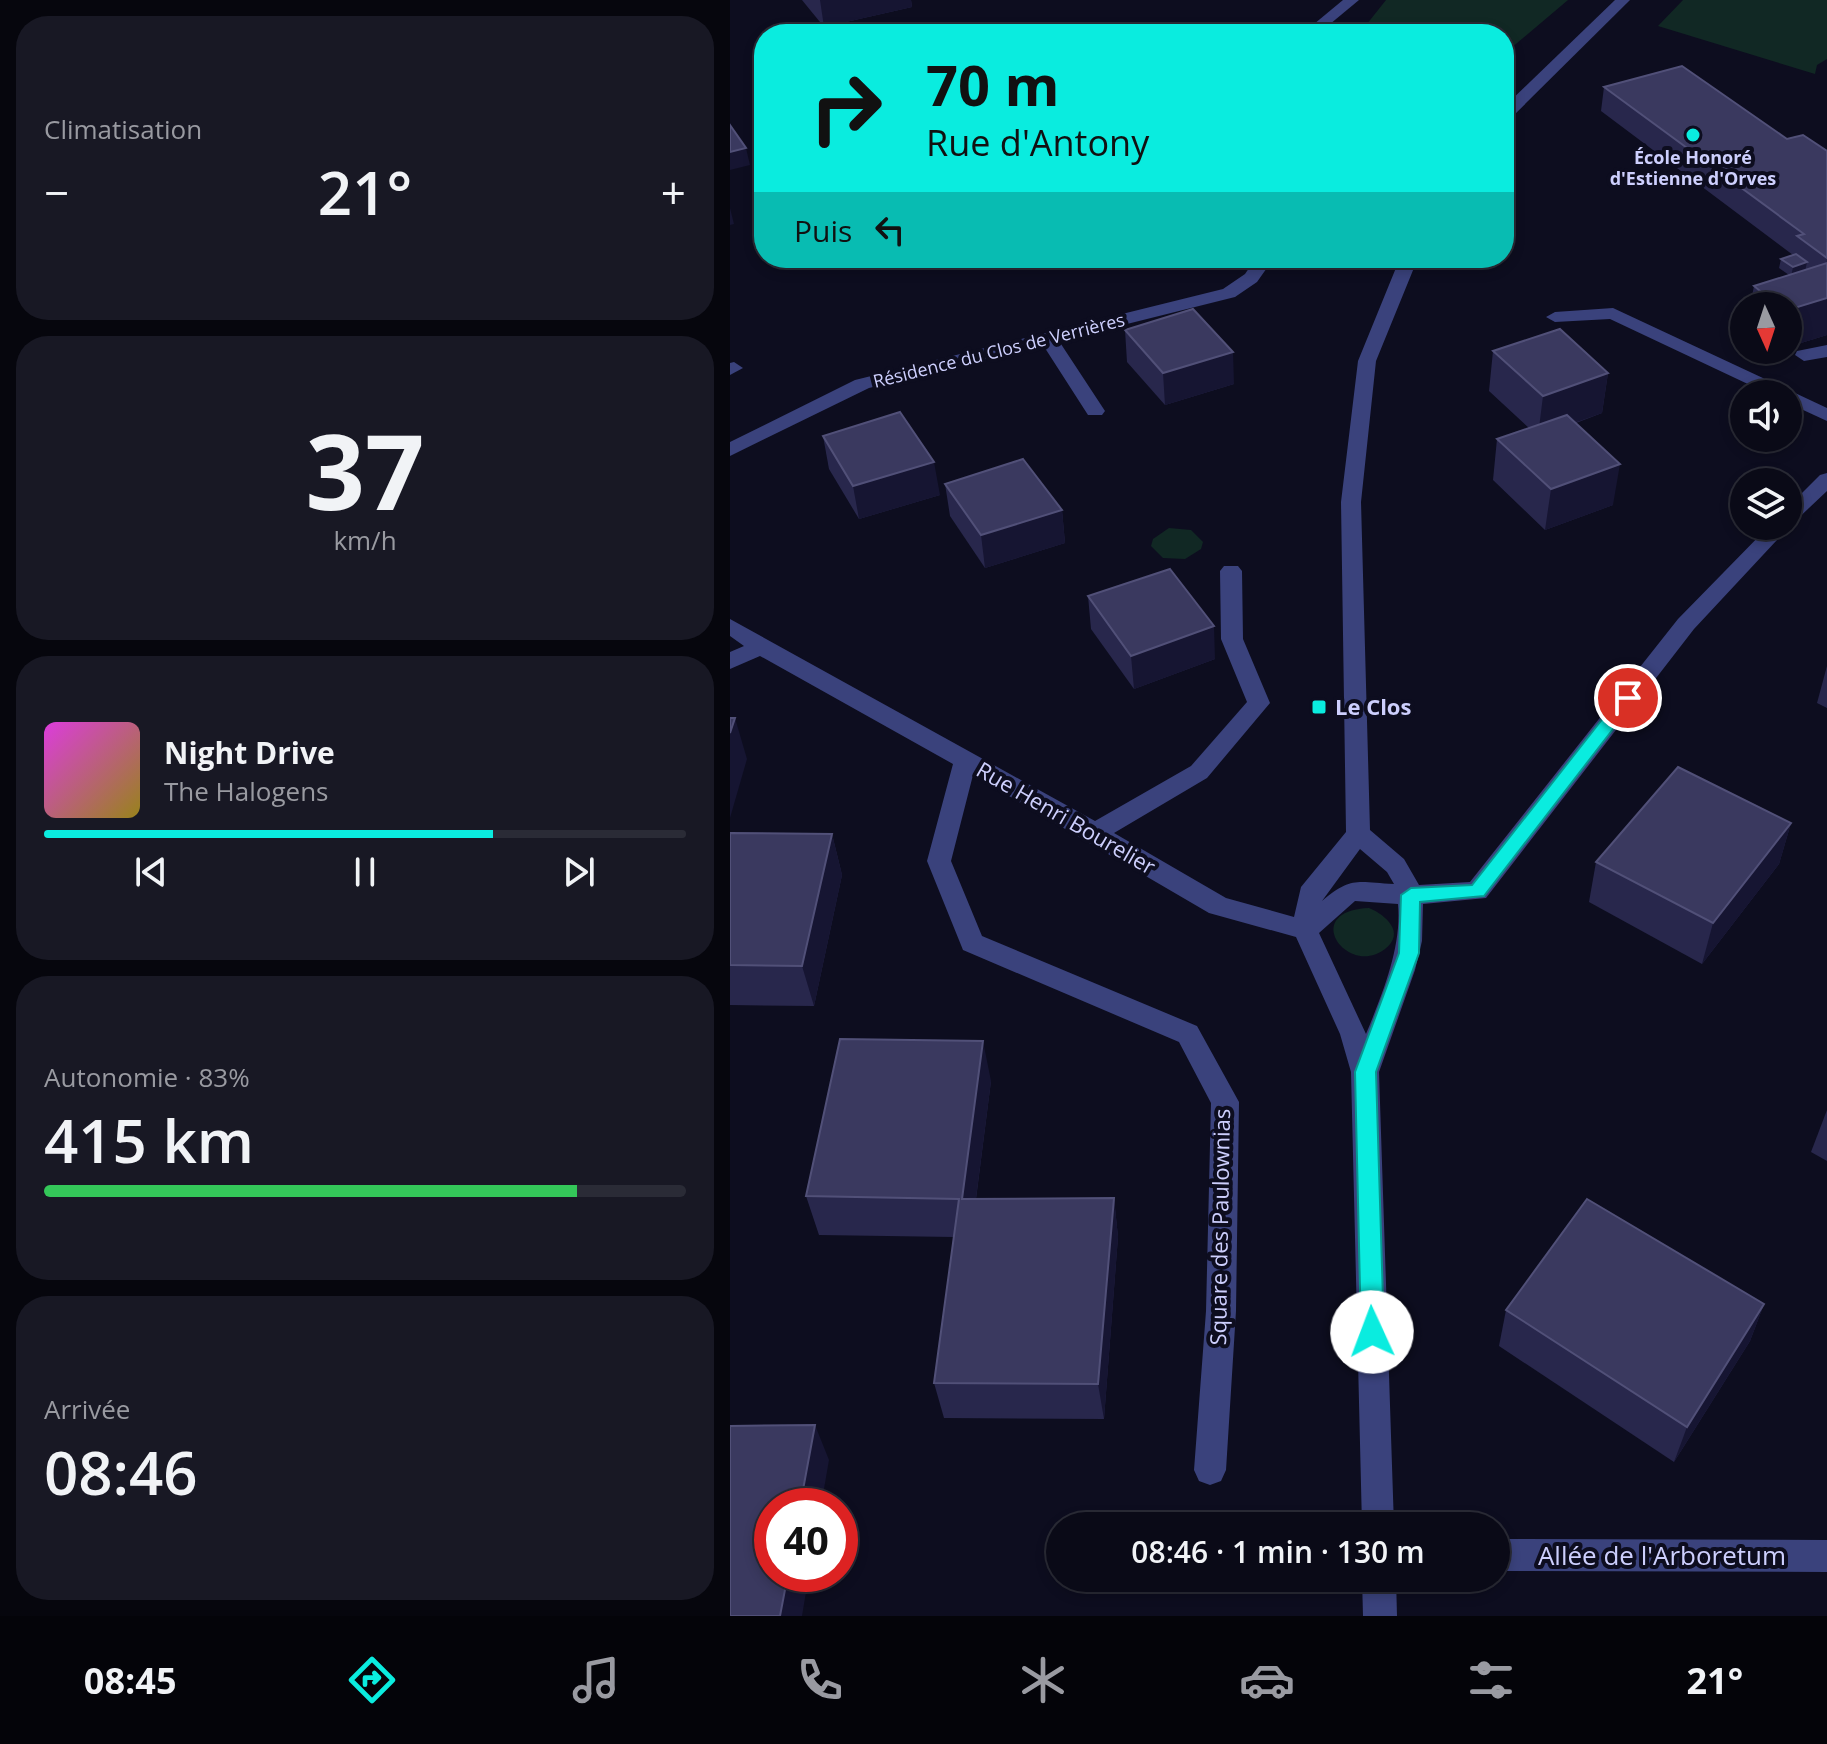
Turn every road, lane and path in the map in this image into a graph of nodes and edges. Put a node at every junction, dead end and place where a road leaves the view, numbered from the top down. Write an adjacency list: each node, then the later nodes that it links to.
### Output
1 (1352, 0): 3 (street)
2 (1623, 0): 4 (street)
3 (1322, 24)
4 (1514, 106)
5 (1258, 268): 8 (street, Résidence du Clos de Verrières)
6 (1405, 268): 25 (street)
7 (1555, 317): 11 (street)
8 (1049, 339): 13 (street); 15 (street, Résidence du Clos de Verrières)
9 (1827, 351): 10 (street)
10 (1804, 355)
11 (1754, 380)
12 (1802, 403): 14 (street)
13 (1095, 411)
14 (1827, 415)
15 (730, 450)
16 (1827, 479): 17 (street)
17 (1802, 505)
18 (1767, 540): 26 (street)
19 (1231, 571): 24 (street)
20 (730, 626): 21 (street, Rue Henri Bourelier)
21 (761, 647): 22 (street); 23 (street, Rue Henri Bourelier)
22 (730, 661)
23 (965, 761): 24 (street, Rue Henri Bourelier); 29 (street, Square des Paulownias)
24 (1096, 833): 27 (street, Rue Henri Bourelier)
25 (1358, 834): 26 (street); 27 (street)
26 (1411, 895): 27 (street); 28 (street)
27 (1305, 930): 28 (street)
28 (1365, 1072): 30 (street)
29 (1210, 1470)
30 (1378, 1512)
31 (1510, 1555): 32 (street, Allée de l'Arboretum)
32 (1827, 1556)
33 (1379, 1592): 34 (street)
34 (1380, 1616)

